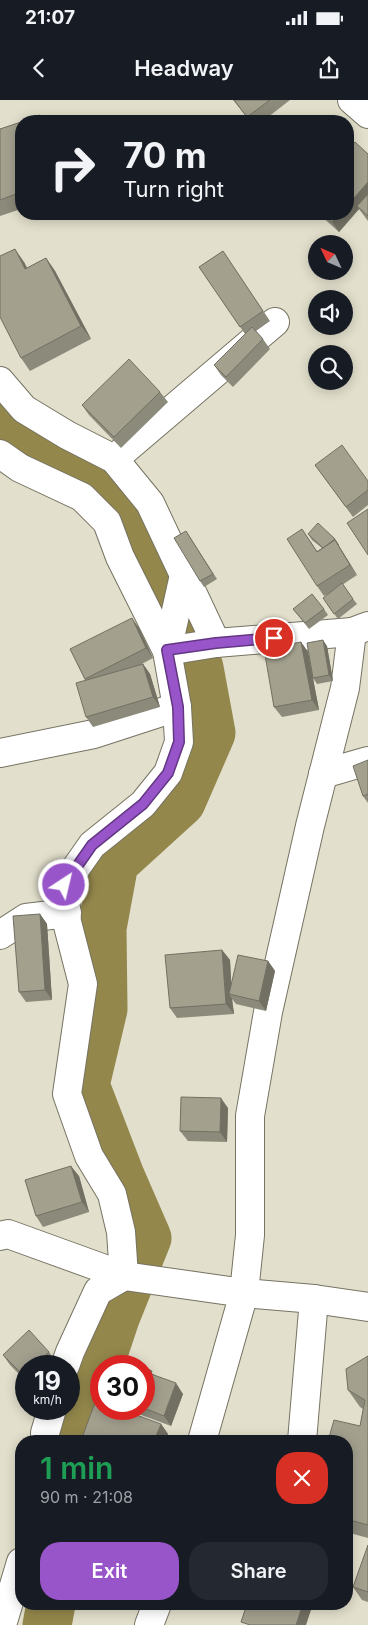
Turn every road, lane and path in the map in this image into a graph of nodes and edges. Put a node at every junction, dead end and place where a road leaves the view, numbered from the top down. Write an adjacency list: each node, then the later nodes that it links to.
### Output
1 (352, 100): 2 (street)
2 (368, 114)
3 (275, 322): 6 (street)
4 (0, 381): 6 (street)
5 (0, 454): 10 (street)
6 (114, 459): 7 (street)
7 (184, 574): 9 (street); 10 (street)
8 (360, 629): 9 (street); 14 (street)
9 (216, 643): 10 (street)
10 (167, 650): 11 (street)
11 (178, 707): 12 (street); 15 (street)
12 (0, 753)
13 (368, 761): 14 (street)
14 (323, 774): 19 (street)
15 (67, 912): 16 (street); 18 (street)
16 (0, 935)
17 (0, 1236): 18 (street)
18 (124, 1276): 19 (street); 22 (street)
19 (244, 1294): 20 (street); 25 (street)
20 (314, 1299): 21 (street); 26 (street)
21 (368, 1307)
22 (69, 1355)
23 (49, 1420): 24 (street)
24 (45, 1435)
25 (204, 1435)
26 (303, 1435)
27 (15, 1582): 29 (street)
28 (155, 1610): 30 (street)
29 (2, 1625)
30 (149, 1625)

